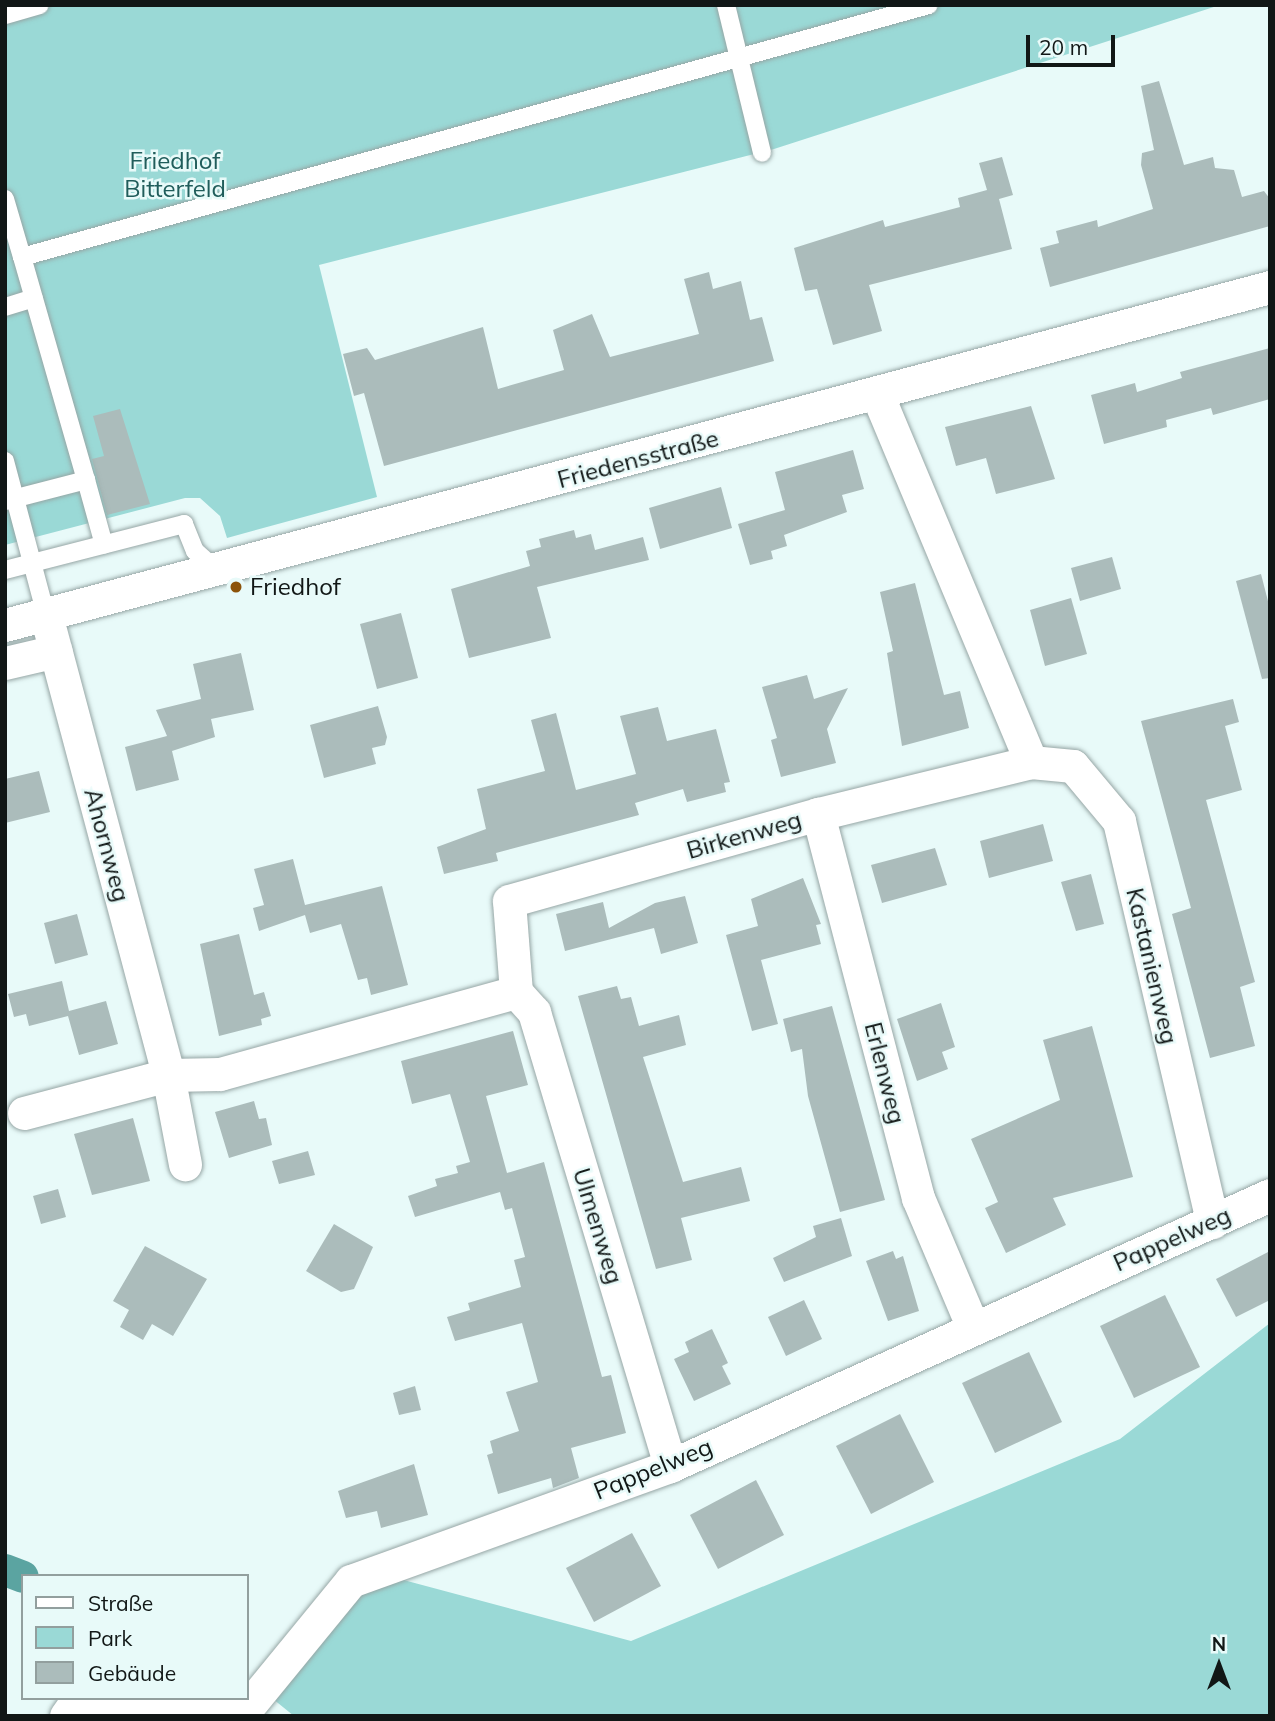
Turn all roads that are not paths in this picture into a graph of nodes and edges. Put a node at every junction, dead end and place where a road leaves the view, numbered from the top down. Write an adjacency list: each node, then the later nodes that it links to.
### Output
1 (40, 5): 4 (lane)
2 (726, 5): 5 (lane)
3 (929, 5): 5 (lane)
4 (5, 15)
5 (738, 56): 6 (lane); 8 (lane)
6 (762, 153)
7 (5, 199): 8 (lane)
8 (22, 257): 10 (lane)
9 (1270, 287): 12 (street, Friedensstraße)
10 (34, 298): 11 (lane); 14 (lane)
11 (5, 307)
12 (877, 394): 19 (street, Friedensstraße); 24 (street)
13 (5, 461): 15 (lane)
14 (86, 480): 15 (lane); 16 (lane)
15 (10, 500): 17 (lane)
16 (104, 545): 17 (lane); 19 (lane)
17 (32, 563): 18 (lane); 20 (lane)
18 (5, 570)
19 (219, 572): 20 (street, Friedensstraße)
20 (46, 615): 21 (street, Friedensstraße); 22 (street, Ahornweg)
21 (5, 625)
22 (56, 651): 23 (street); 27 (street, Ahornweg)
23 (5, 663)
24 (1031, 762): 25 (street, Birkenweg); 31 (street, Kastanienweg)
25 (818, 814): 26 (street, Birkenweg); 32 (street, Erlenweg)
26 (516, 992): 27 (street); 33 (street, Ulmenweg)
27 (168, 1075): 28 (street); 29 (street, Ahornweg)
28 (24, 1112)
29 (185, 1164)
30 (1270, 1195): 31 (street, Pappelweg)
31 (1212, 1222): 32 (street, Pappelweg)
32 (972, 1325): 33 (street, Pappelweg)
33 (670, 1465): 35 (street, Pappelweg)
34 (98, 1700): 36 (street, Pappelweg)
35 (110, 1700)
36 (66, 1716)

